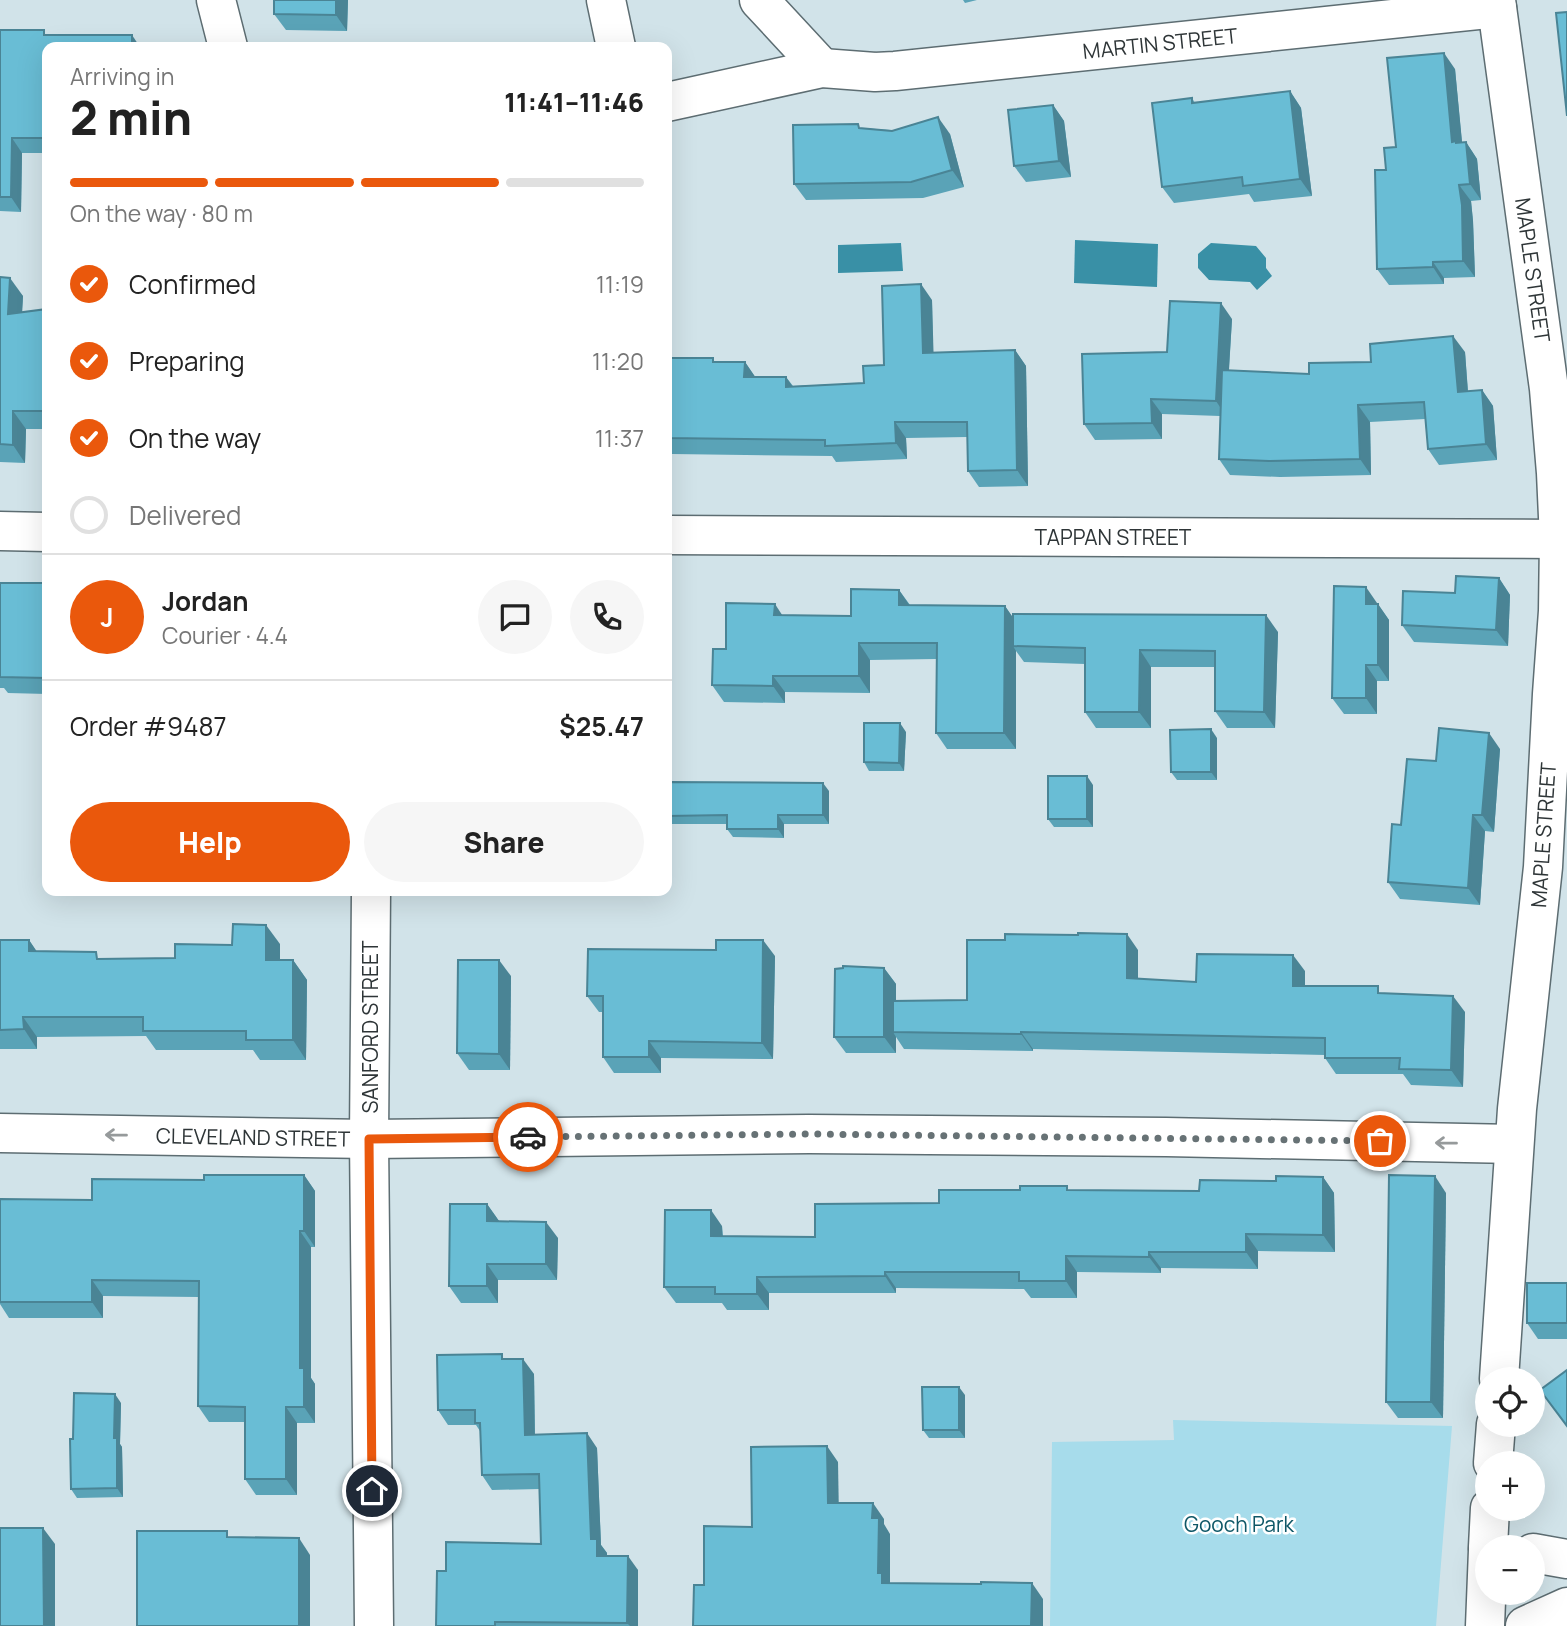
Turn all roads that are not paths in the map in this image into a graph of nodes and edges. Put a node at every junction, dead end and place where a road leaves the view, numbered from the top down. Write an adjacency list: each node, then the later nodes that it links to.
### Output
1 (216, 0): 5 (street)
2 (606, 0): 6 (street)
3 (758, 0): 7 (street)
4 (1497, 4): 7 (street, MARTIN STREET); 12 (street, MAPLE STREET)
5 (227, 42)
6 (615, 42)
7 (822, 68): 8 (street, MARTIN STREET)
8 (672, 101)
9 (0, 531): 10 (street)
10 (42, 532)
11 (672, 535): 12 (street, TAPPAN STREET)
12 (1559, 539): 16 (street, MAPLE STREET)
13 (371, 896): 15 (street, SANFORD STREET)
14 (0, 1133): 15 (street, CLEVELAND STREET, one-way to 14)
15 (369, 1139): 16 (street, CLEVELAND STREET, one-way to 15); 22 (street, SANFORD STREET)
16 (1514, 1144): 17 (street, MAPLE STREET)
17 (1500, 1367)
18 (1545, 1555): 19 (street)
19 (1567, 1559)
20 (1487, 1605): 23 (street)
21 (1567, 1606): 24 (street)
22 (374, 1626)
23 (1485, 1626)
24 (1525, 1626)

